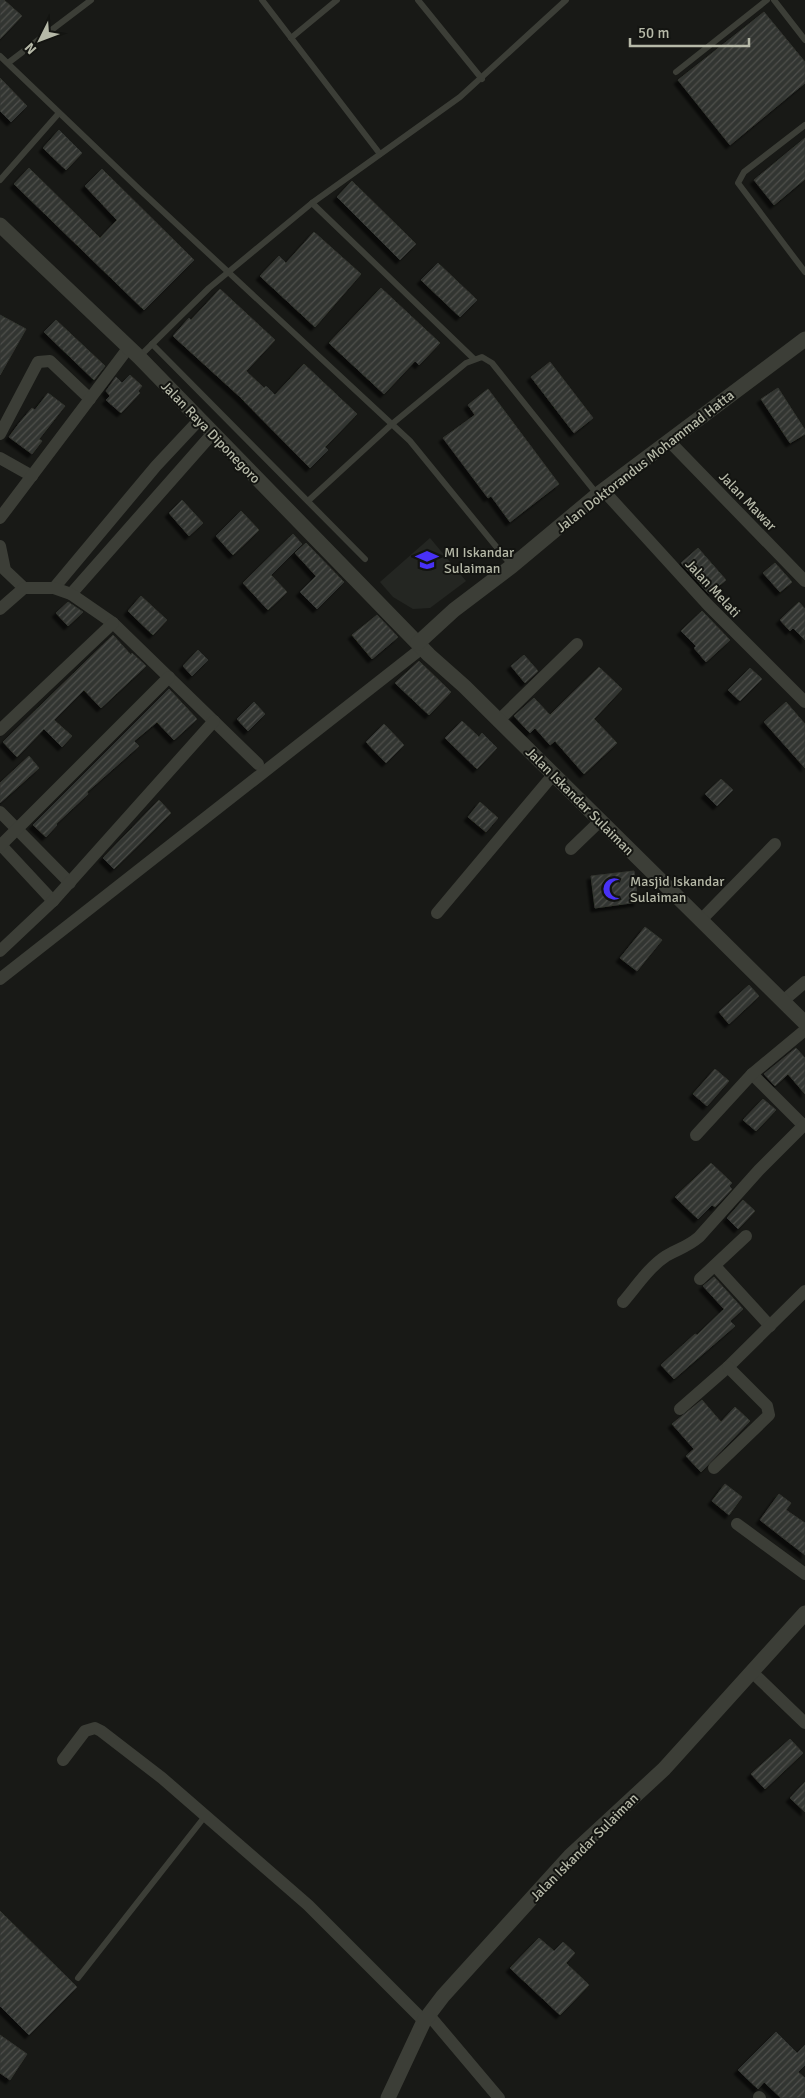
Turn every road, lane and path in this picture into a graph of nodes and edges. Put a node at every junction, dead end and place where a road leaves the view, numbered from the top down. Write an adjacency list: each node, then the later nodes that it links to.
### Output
1 (92, 0): 11 (lane)
2 (262, 0): 8 (lane)
3 (337, 0): 8 (lane)
4 (418, 0): 13 (lane)
5 (566, 0): 13 (lane)
6 (767, 0): 12 (lane)
7 (774, 0): 9 (lane)
8 (291, 38): 16 (lane)
9 (805, 40)
10 (0, 56): 11 (lane)
11 (8, 63): 14 (lane)
12 (676, 72)
13 (482, 79): 16 (lane)
14 (59, 112): 17 (lane); 21 (lane)
15 (805, 125): 20 (lane)
16 (380, 154): 18 (lane)
17 (0, 180)
18 (312, 203): 21 (lane); 25 (lane)
19 (0, 225): 24 (street, Jalan Raya Diponegoro)
20 (805, 272)
21 (228, 273): 23 (lane); 28 (lane)
22 (805, 339): 31 (street, Jalan Doktorandus Mohammad Hatta)
23 (152, 344): 24 (lane); 35 (lane)
24 (134, 352): 26 (street); 27 (street, Jalan Raya Diponegoro)
25 (474, 359): 28 (lane); 34 (lane)
26 (90, 399): 30 (street); 33 (street)
27 (200, 419): 29 (street, Jalan Raya Diponegoro); 39 (street)
28 (392, 424): 35 (lane); 40 (lane)
29 (213, 433): 42 (street); 50 (street, Jalan Raya Diponegoro)
30 (0, 434)
31 (669, 441): 34 (street, Jalan Doktorandus Mohammad Hatta); 43 (street, Jalan Mawar)
32 (0, 458): 33 (street)
33 (32, 476): 36 (street)
34 (600, 492): 40 (street, Jalan Doktorandus Mohammad Hatta); 52 (street, Jalan Melati)
35 (308, 501): 38 (lane)
36 (0, 518)
37 (0, 546): 41 (street)
38 (365, 559)
39 (75, 562): 42 (street); 45 (street)
40 (512, 566): 50 (street, Jalan Doktorandus Mohammad Hatta)
41 (3, 572): 44 (street)
42 (90, 574): 46 (street)
43 (805, 581)
44 (24, 588): 45 (street); 47 (street)
45 (54, 588): 46 (street)
46 (71, 594): 48 (street)
47 (0, 609)
48 (113, 622): 51 (street); 55 (street)
49 (577, 644): 54 (street)
50 (420, 645): 54 (street, Jalan Iskandar Sulaiman); 69 (street)
51 (169, 677): 53 (street); 60 (street)
52 (805, 702)
53 (214, 721): 56 (street); 64 (street)
54 (498, 721): 57 (street, Jalan Iskandar Sulaiman)
55 (0, 730)
56 (258, 764)
57 (553, 775): 59 (street, Jalan Iskandar Sulaiman); 66 (street)
58 (0, 812): 60 (street)
59 (600, 821): 63 (street); 67 (street, Jalan Iskandar Sulaiman)
60 (17, 830): 62 (street); 64 (street)
61 (774, 844): 67 (street)
62 (0, 845): 65 (street)
63 (571, 849)
64 (70, 883): 65 (street)
65 (52, 902): 68 (street)
66 (437, 913)
67 (700, 920): 71 (street, Jalan Iskandar Sulaiman)
68 (0, 951)
69 (0, 979)
70 (805, 982): 71 (street)
71 (783, 1002): 72 (street, Jalan Iskandar Sulaiman)
72 (805, 1023)
73 (805, 1030): 74 (street)
74 (752, 1074): 75 (street); 76 (street)
75 (804, 1125): 81 (street)
76 (696, 1135)
77 (746, 1236): 78 (street)
78 (715, 1266): 79 (street); 82 (street)
79 (700, 1280)
80 (805, 1291): 82 (street)
81 (623, 1302)
82 (770, 1326): 83 (street)
83 (728, 1367): 84 (street); 85 (street)
84 (680, 1410)
85 (714, 1468)
86 (737, 1524): 87 (street)
87 (805, 1574)
88 (805, 1613): 89 (street, Jalan Iskandar Sulaiman)
89 (752, 1672): 90 (street); 94 (street, Jalan Iskandar Sulaiman)
90 (805, 1722)
91 (63, 1760): 92 (street)
92 (206, 1815): 93 (lane); 94 (street)
93 (78, 1978)
94 (426, 2018): 95 (street, Jalan Iskandar Sulaiman); 96 (street)
95 (388, 2098)
96 (499, 2098)

